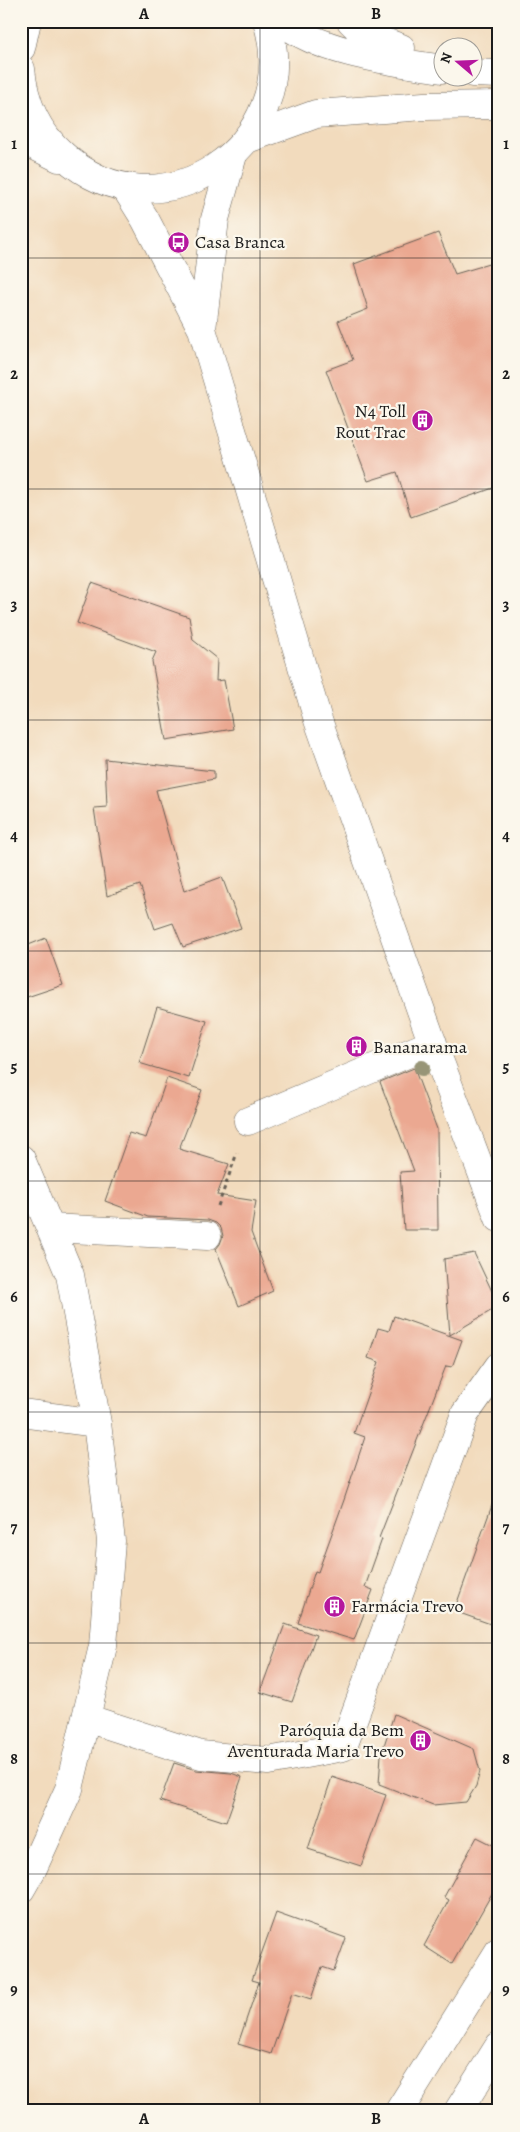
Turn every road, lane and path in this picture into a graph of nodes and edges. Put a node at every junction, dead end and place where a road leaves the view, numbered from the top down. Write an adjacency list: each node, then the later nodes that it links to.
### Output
1 (27, 21): 5 (main road)
2 (267, 21): 13 (main road)
3 (281, 21): 7 (main road)
4 (351, 21): 6 (main road)
5 (21, 48)
6 (432, 60)
7 (432, 67)
8 (21, 69): 14 (main road)
9 (482, 73): 10 (main road)
10 (499, 74)
11 (499, 105): 13 (main road)
12 (21, 139): 14 (main road)
13 (240, 147): 15 (main road); 16 (main road)
14 (74, 165): 15 (main road)
15 (125, 187): 16 (main road)
16 (202, 329): 17 (main road)
17 (433, 1043): 18 (main road); 20 (main road)
18 (248, 1121): 22 (path)
19 (21, 1158): 21 (main road)
20 (499, 1218)
21 (51, 1228): 22 (main road); 25 (main road)
22 (207, 1236)
23 (499, 1366): 26 (main road)
24 (21, 1413): 25 (main road)
25 (97, 1423): 26 (main road)
26 (86, 1718): 27 (main road)
27 (21, 1889)
28 (499, 1951): 30 (main road)
29 (499, 2046): 31 (main road)
30 (399, 2111)
31 (458, 2111)

